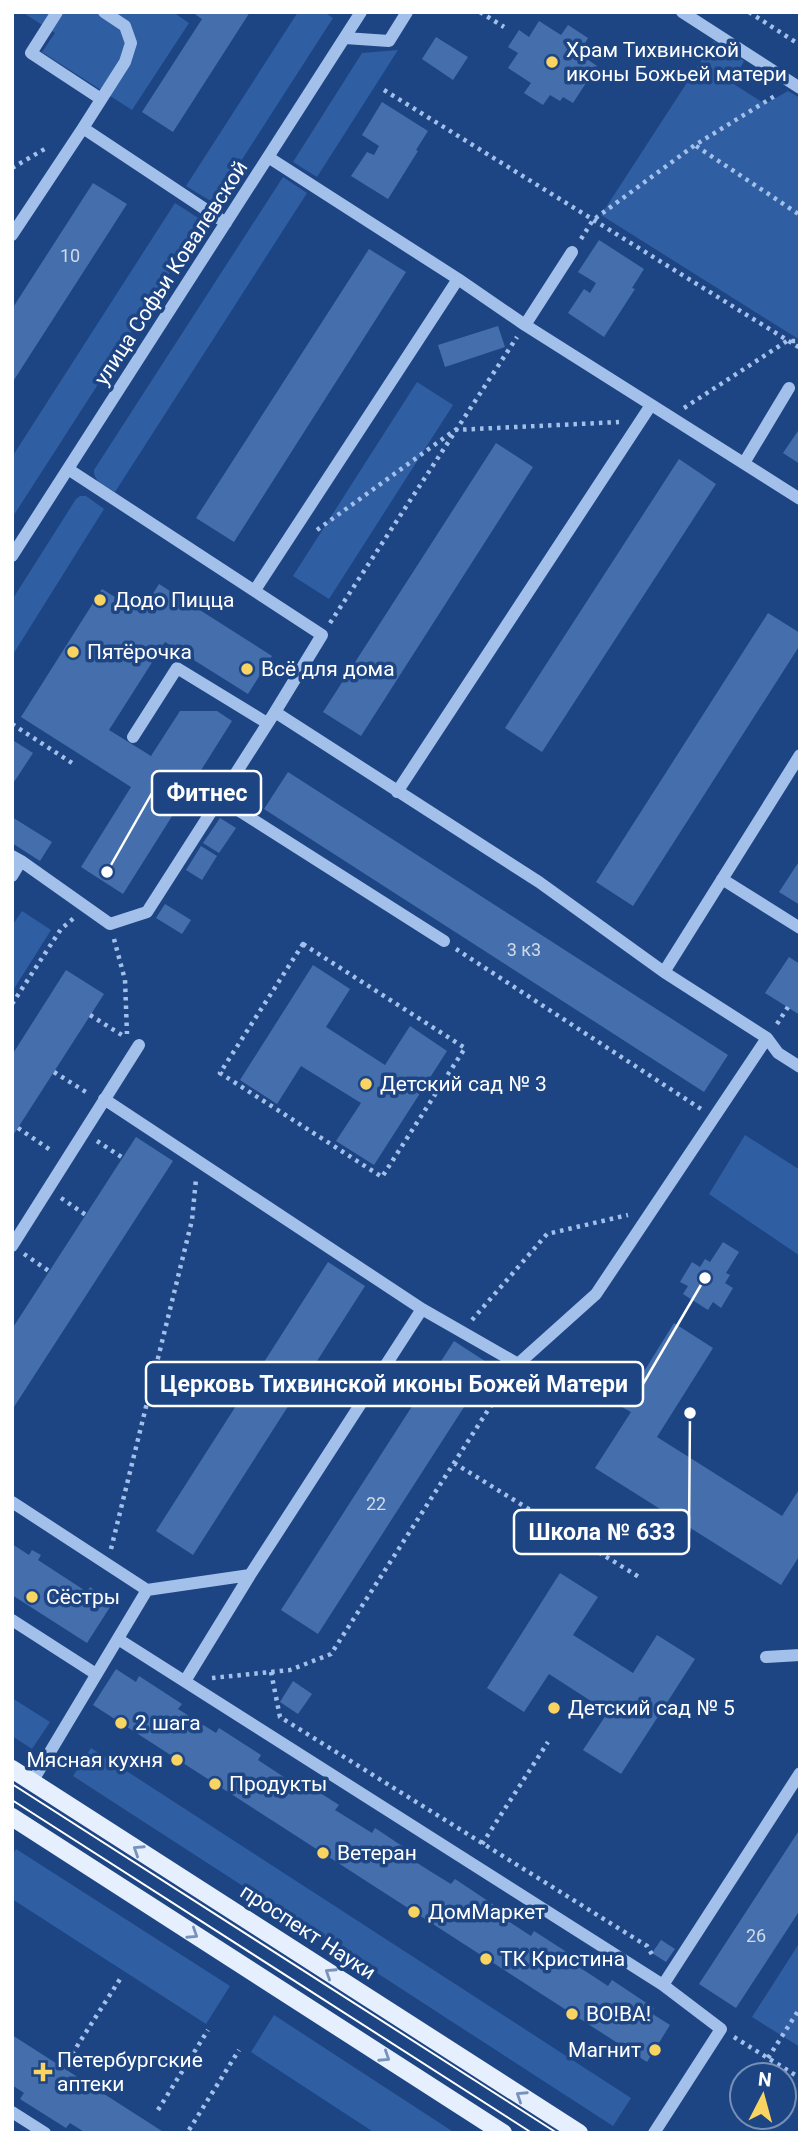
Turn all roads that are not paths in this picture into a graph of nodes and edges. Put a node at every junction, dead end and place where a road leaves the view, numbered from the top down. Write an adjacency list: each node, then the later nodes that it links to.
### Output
1 (57, 12): 8 (street)
2 (104, 12): 8 (street)
3 (407, 12): 6 (street)
4 (682, 12): 7 (street)
5 (356, 14): 6 (street, улица Софьи Ковалевской)
6 (345, 37): 10 (street, улица Софьи Ковалевской)
7 (797, 86)
8 (102, 99): 9 (street)
9 (83, 128): 11 (street); 12 (street)
10 (268, 157): 11 (street, улица Софьи Ковалевской); 14 (street)
11 (226, 223): 19 (street, улица Софьи Ковалевской)
12 (12, 235)
13 (572, 252): 15 (street)
14 (458, 279): 15 (street); 22 (street)
15 (525, 325): 17 (street)
16 (789, 388): 18 (street)
17 (651, 405): 18 (street); 26 (street)
18 (744, 464): 20 (street)
19 (68, 470): 21 (street, улица Софьи Ковалевской); 22 (street)
20 (800, 499)
21 (12, 556)
22 (255, 590): 23 (street)
23 (271, 718): 24 (street); 26 (street); 27 (street)
24 (133, 737)
25 (800, 755): 30 (street)
26 (397, 792): 33 (street)
27 (219, 798): 28 (street); 32 (street)
28 (17, 859): 29 (street)
29 (12, 876)
30 (722, 879): 31 (street); 33 (street)
31 (800, 928)
32 (444, 941)
33 (664, 972): 34 (street)
34 (767, 1038): 36 (street); 39 (street)
35 (139, 1045): 37 (street)
36 (800, 1067)
37 (104, 1101): 38 (street); 39 (street)
38 (17, 1249)
39 (422, 1309): 41 (street)
40 (12, 1502): 42 (street)
41 (250, 1575): 42 (street); 48 (street)
42 (147, 1590): 44 (street)
43 (12, 1620): 47 (street)
44 (118, 1639): 47 (street); 48 (street)
45 (800, 1655): 46 (street)
46 (766, 1657)
47 (96, 1674): 51 (street)
48 (185, 1681): 53 (street)
49 (12, 1769): 51 (main road, проспект Науки)
50 (800, 1773): 53 (street)
51 (32, 1782): 57 (main road, проспект Науки, one-way to 51)
52 (12, 1817): 56 (main road, one-way to 56)
53 (664, 1982): 58 (street)
54 (12, 2112): 55 (street)
55 (45, 2133)
56 (503, 2133)
57 (579, 2133)
58 (654, 2133)

